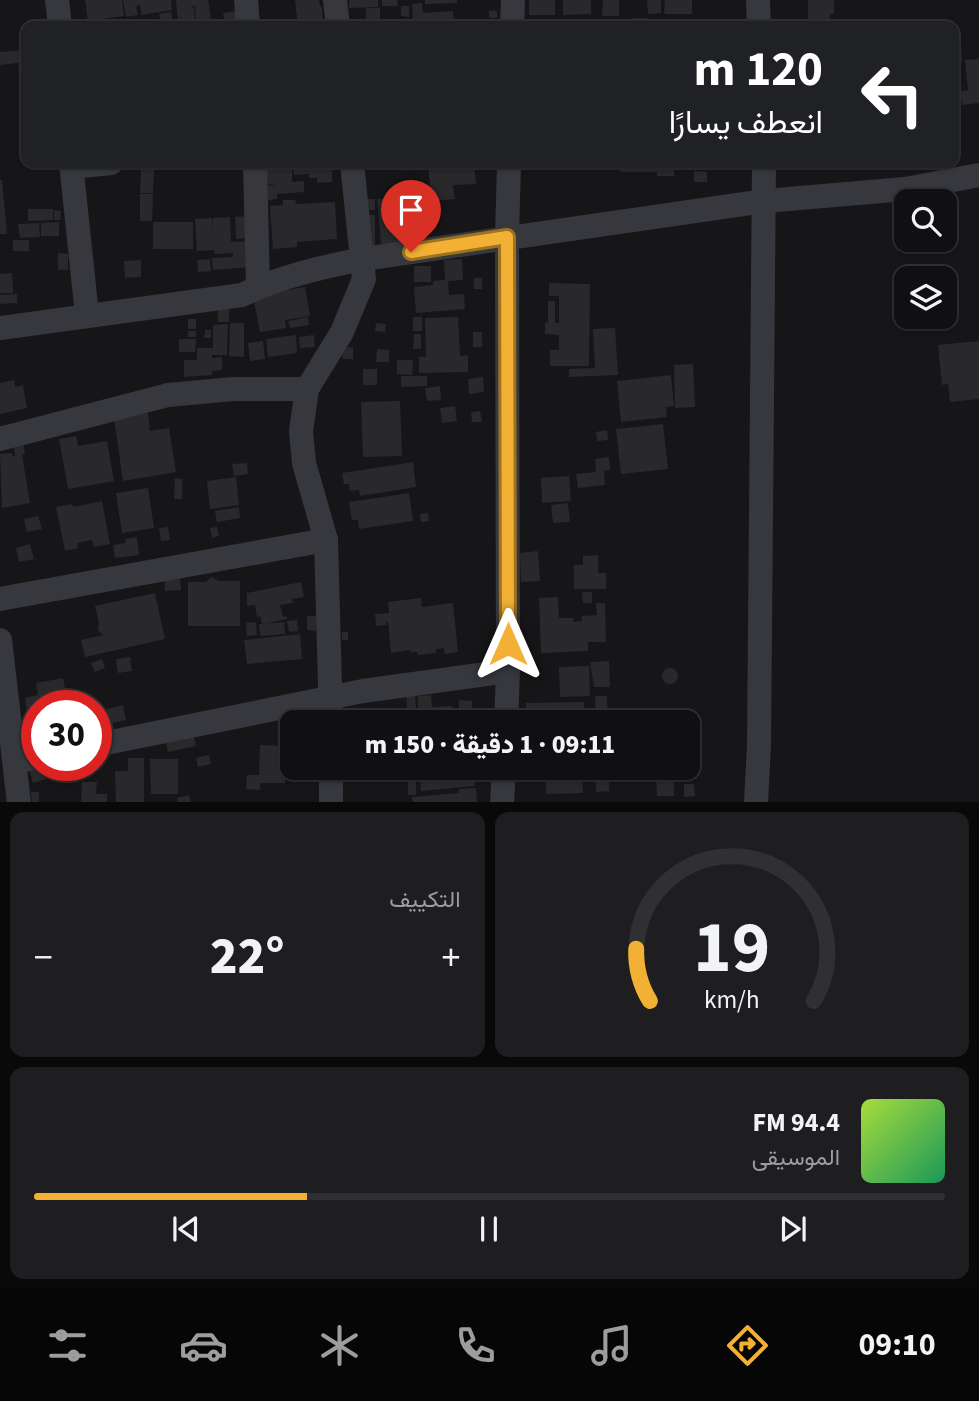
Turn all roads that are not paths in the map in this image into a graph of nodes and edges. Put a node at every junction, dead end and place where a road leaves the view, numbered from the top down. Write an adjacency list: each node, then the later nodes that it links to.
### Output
1 (57, 0): 6 (street)
2 (246, 0): 7 (street)
3 (335, 0): 8 (street)
4 (513, 0): 9 (street)
5 (758, 0): 10 (street)
6 (59, 21)
7 (248, 21)
8 (337, 21)
9 (512, 21)
10 (759, 21)
11 (71, 168): 21 (street)
12 (254, 168): 20 (street)
13 (353, 168): 19 (street)
14 (509, 168): 18 (street)
15 (764, 168): 17 (street)
16 (979, 175): 17 (street)
17 (765, 201): 18 (street); 40 (street)
18 (507, 237): 19 (street); 28 (street)
19 (363, 259): 20 (street); 23 (street)
20 (258, 287): 21 (street)
21 (87, 315): 22 (street)
22 (0, 328)
23 (307, 389): 24 (street); 25 (street)
24 (0, 439)
25 (326, 540): 26 (street); 29 (street)
26 (0, 599)
27 (0, 640): 32 (street)
28 (508, 671): 29 (street); 30 (street)
29 (331, 710)
30 (506, 710)
31 (280, 718): 33 (street)
32 (21, 736)
33 (112, 743)
34 (21, 779): 37 (street)
35 (331, 780): 38 (street)
36 (503, 780): 39 (street)
37 (15, 802)
38 (331, 802)
39 (502, 802)
40 (756, 802)

